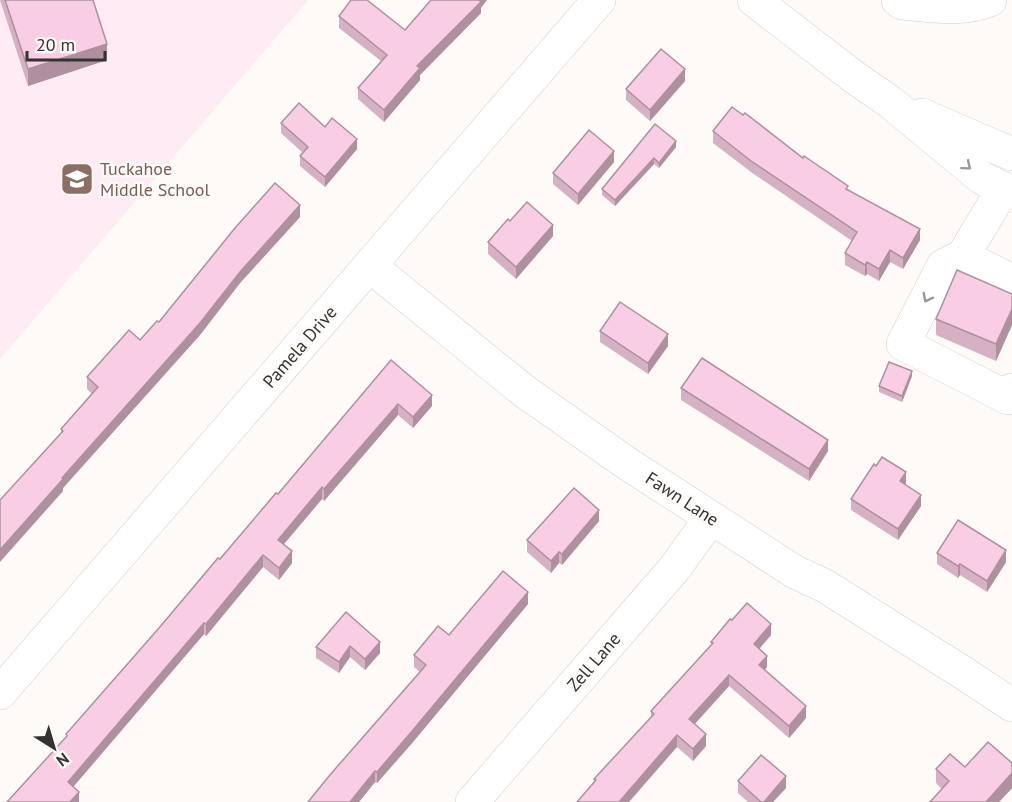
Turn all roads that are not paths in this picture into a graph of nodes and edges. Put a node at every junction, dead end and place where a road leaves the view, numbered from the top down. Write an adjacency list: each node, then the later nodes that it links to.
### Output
1 (599, 0): 9 (street, Pamela Drive)
2 (754, 0): 5 (street)
3 (898, 0): 4 (street)
4 (990, 0)
5 (890, 102): 6 (street); 7 (street, one-way to 7)
6 (1012, 154)
7 (1007, 191): 8 (street)
8 (963, 256): 10 (street); 11 (street, one-way to 11)
9 (369, 266): 12 (street, Fawn Lane); 13 (street, Pamela Drive)
10 (1012, 281)
11 (1010, 394)
12 (711, 518): 14 (street, Fawn Lane); 15 (street, Zell Lane)
13 (0, 693)
14 (1012, 705)
15 (472, 802)

